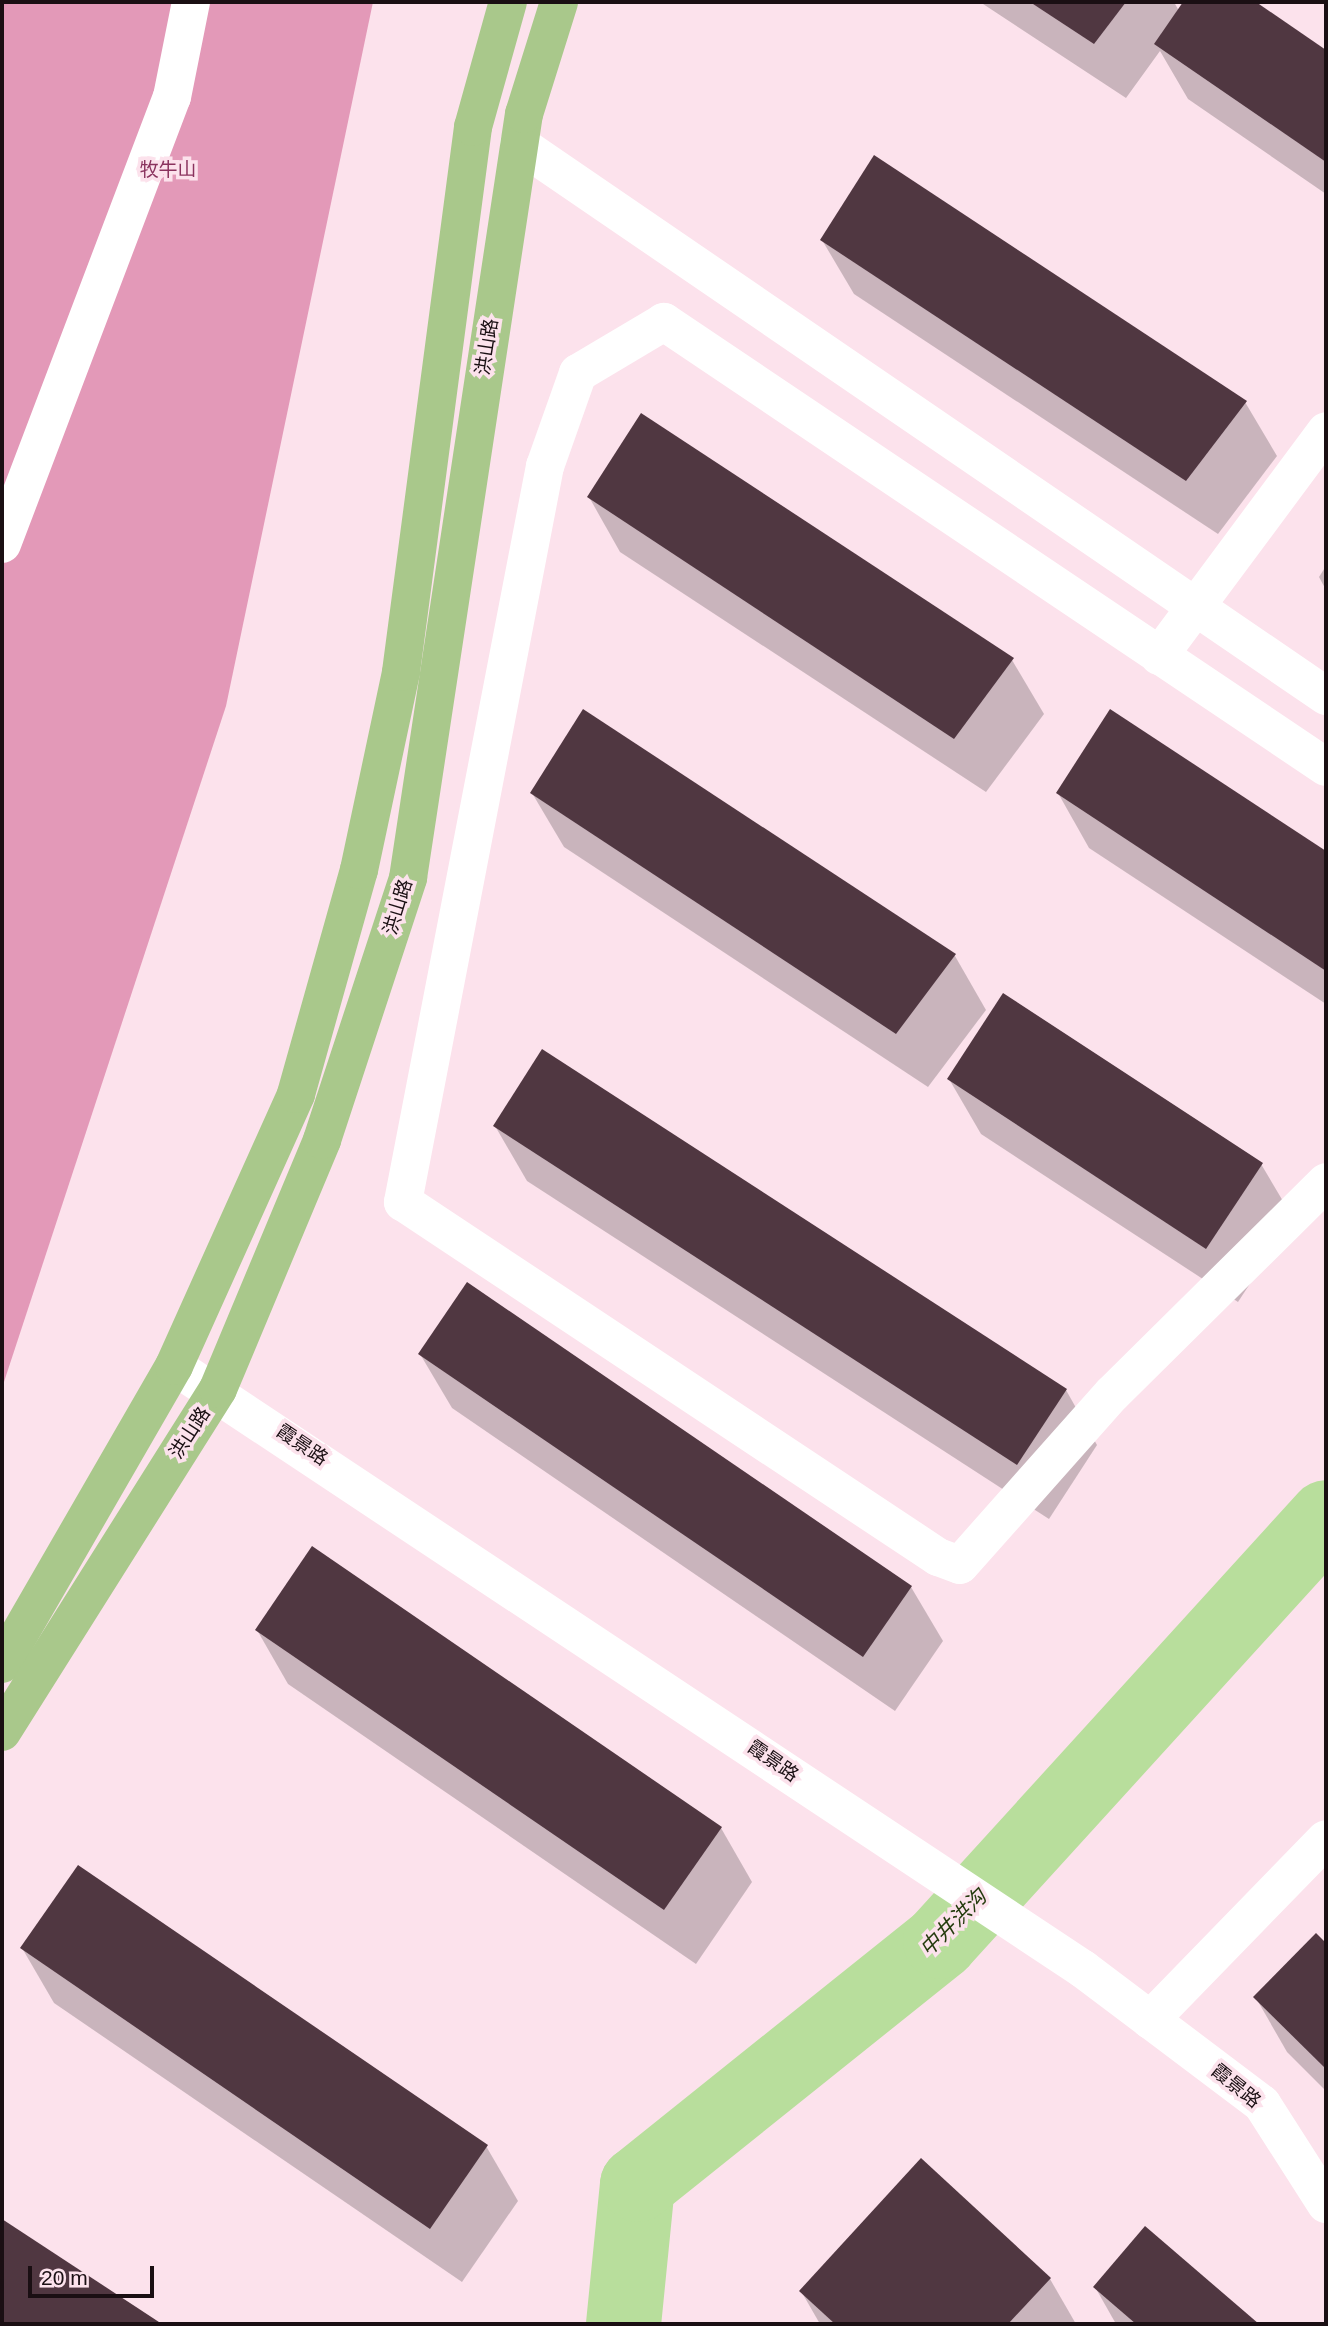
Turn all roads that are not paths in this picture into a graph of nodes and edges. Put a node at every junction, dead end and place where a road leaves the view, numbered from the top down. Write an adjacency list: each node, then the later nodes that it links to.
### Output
1 (191, 2): 6 (street)
2 (508, 2): 12 (main road)
3 (559, 2): 4 (main road, 洪山路)
4 (519, 144): 7 (street); 13 (main road, 洪山路)
5 (1326, 431): 7 (street)
6 (2, 544)
7 (1196, 606): 8 (street); 9 (street)
8 (1159, 656): 10 (street); 11 (street)
9 (1326, 695)
10 (1326, 768)
11 (1326, 1182)
12 (174, 1366): 13 (street, 霞景路); 14 (main road)
13 (218, 1390): 15 (main road, 洪山路); 17 (street, 霞景路)
14 (2, 1664)
15 (2, 1732)
16 (1326, 1839): 17 (street)
17 (1150, 2020): 18 (street, 霞景路)
18 (1326, 2204)

